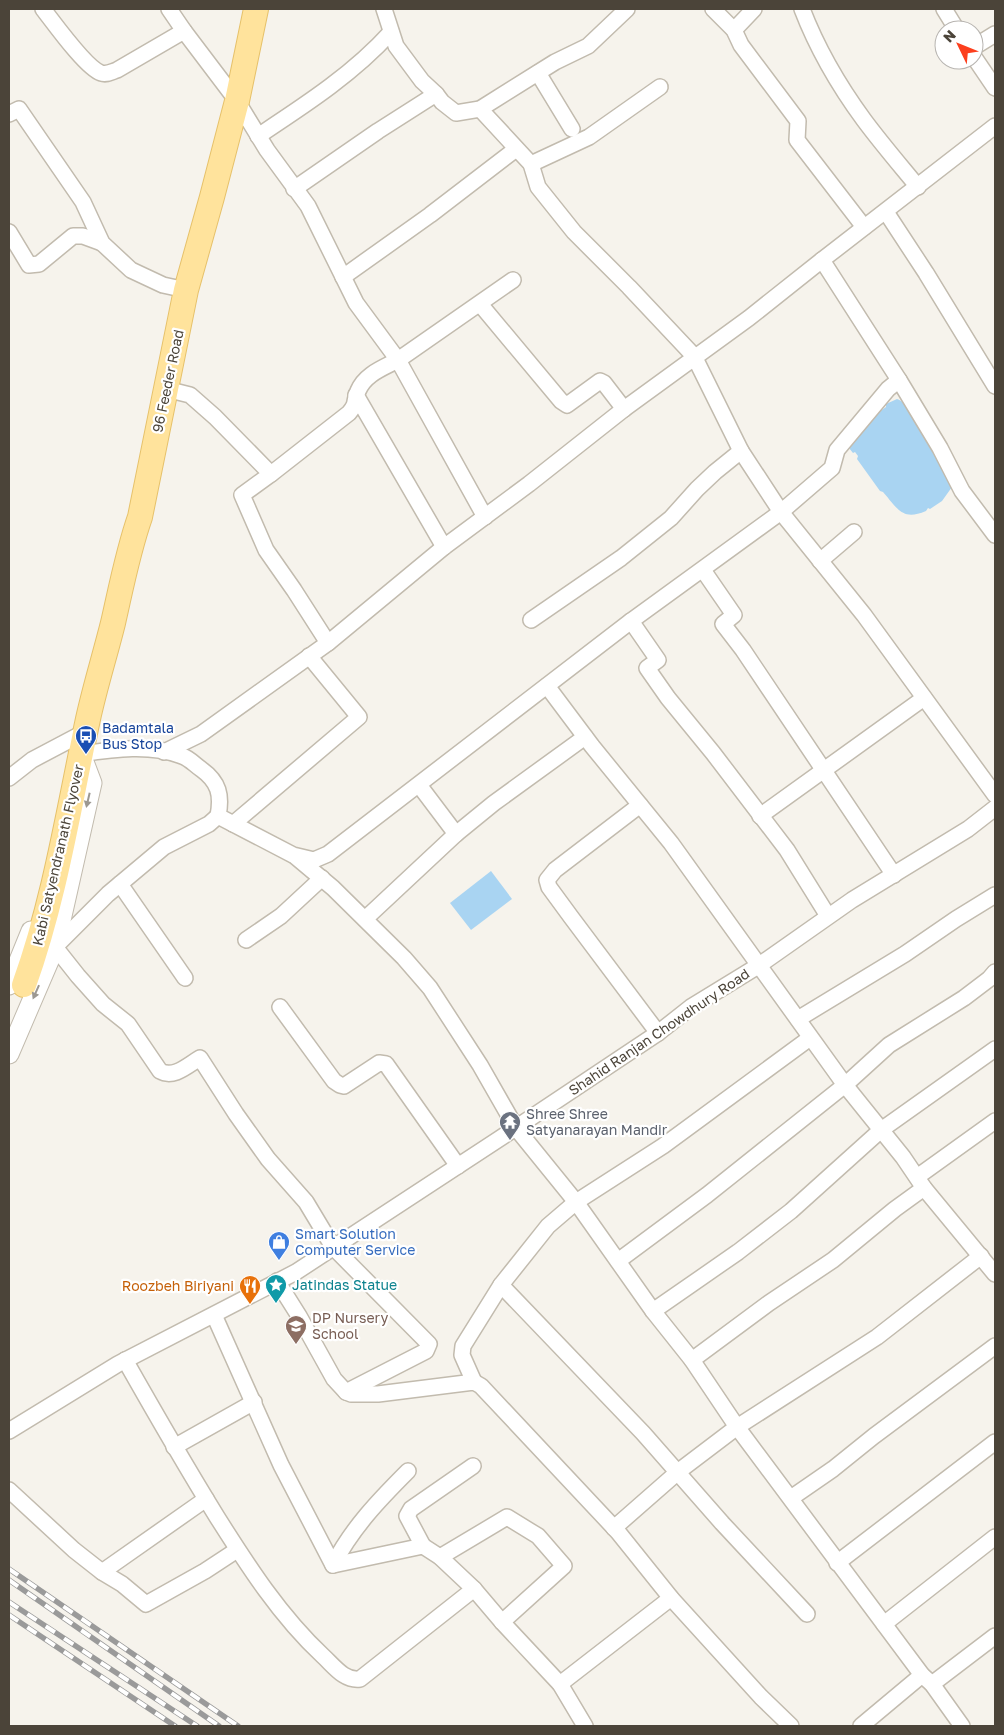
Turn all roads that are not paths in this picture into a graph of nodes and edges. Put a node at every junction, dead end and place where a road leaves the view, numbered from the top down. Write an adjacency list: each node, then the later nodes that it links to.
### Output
1 (43, 9): 12 (street)
2 (170, 9): 12 (street)
3 (256, 9): 21 (main road, 96 Feeder Road)
4 (384, 9): 13 (street)
5 (627, 9): 17 (street)
6 (713, 9): 11 (street)
7 (754, 9): 11 (street)
8 (802, 9): 29 (street)
9 (944, 9): 10 (street)
10 (951, 20)
11 (734, 30): 32 (street)
12 (184, 31): 21 (street)
13 (391, 32): 20 (street); 26 (street)
14 (995, 34): 15 (street)
15 (984, 41)
16 (983, 70): 19 (street)
17 (538, 73): 22 (street); 25 (street)
18 (660, 87): 28 (street)
19 (995, 88)
20 (436, 94): 22 (street); 30 (street)
21 (237, 101): 26 (street); 38 (main road, 96 Feeder Road)
22 (480, 109): 27 (street)
23 (9, 114): 34 (street)
24 (995, 126): 29 (street)
25 (572, 129)
26 (258, 136): 30 (street)
27 (516, 149): 28 (street); 36 (street)
28 (531, 164): 40 (street)
29 (918, 187): 31 (street)
30 (294, 189): 36 (street)
31 (886, 212): 32 (street); 43 (street)
32 (864, 227): 35 (street)
33 (9, 232): 34 (street)
34 (102, 243): 38 (street)
35 (822, 260): 40 (street); 42 (street)
36 (344, 277): 41 (street)
37 (513, 280): 39 (street)
38 (186, 290): 44 (main road, 96 Feeder Road)
39 (480, 304): 41 (street); 46 (street)
40 (694, 356): 46 (street); 47 (street)
41 (398, 360): 45 (street); 50 (street)
42 (899, 380): 49 (street); 52 (street)
43 (995, 386)
44 (166, 389): 48 (street); 63 (main road, 96 Feeder Road)
45 (356, 395): 48 (street); 53 (street)
46 (624, 408): 50 (street)
47 (741, 451): 49 (street); 56 (street)
48 (271, 474): 58 (street)
49 (781, 512): 54 (street); 55 (street)
50 (485, 517): 53 (street)
51 (854, 532): 54 (street)
52 (995, 535)
53 (444, 547): 58 (street)
54 (820, 561): 61 (street)
55 (703, 570): 57 (street); 65 (street)
56 (531, 620)
57 (631, 621): 60 (street); 72 (street)
58 (328, 643): 59 (street)
59 (309, 656): 64 (street); 73 (street)
60 (547, 686): 62 (street); 67 (street)
61 (924, 698): 65 (street); 68 (street)
62 (585, 737): 69 (street); 74 (street)
63 (83, 743): 64 (street); 66 (street); 83 (street, one-way to 83); 87 (street); 87 (main road, Kabi Satyendranath Flyover)
64 (164, 752): 71 (street)
65 (824, 771): 72 (street); 76 (street)
66 (9, 778)
67 (419, 785): 74 (street); 75 (street)
68 (995, 794)
69 (640, 805): 84 (street); 90 (street)
70 (995, 808): 76 (street, Shahid Ranjan Chowdhury Road)
71 (218, 816): 73 (street); 78 (street)
72 (760, 816): 80 (street)
73 (232, 824): 75 (street)
74 (456, 834): 81 (street)
75 (293, 855): 77 (street)
76 (894, 875): 80 (street, Shahid Ranjan Chowdhury Road)
77 (322, 878): 81 (street); 82 (street)
78 (120, 884): 83 (street); 86 (street)
79 (995, 896): 89 (street)
80 (828, 916): 84 (street, Shahid Ranjan Chowdhury Road)
81 (366, 919): 96 (street)
82 (246, 940)
83 (55, 947): 93 (street, one-way to 93); 101 (street)
84 (758, 966): 89 (street); 90 (street, Shahid Ranjan Chowdhury Road)
85 (995, 972): 94 (street)
86 (185, 978)
87 (13, 981)
88 (280, 1007): 98 (street)
89 (798, 1019): 91 (street)
90 (658, 1033): 96 (street, Shahid Ranjan Chowdhury Road)
91 (810, 1038): 94 (street); 100 (street)
92 (995, 1049): 97 (street)
93 (9, 1054)
94 (844, 1085): 97 (street); 103 (street)
95 (995, 1121): 99 (street)
96 (516, 1128): 98 (street, Shahid Ranjan Chowdhury Road); 100 (street)
97 (881, 1130): 99 (street); 107 (street)
98 (458, 1166): 101 (street, Shahid Ranjan Chowdhury Road)
99 (920, 1183): 102 (street); 111 (street)
100 (576, 1202): 103 (street); 106 (street)
101 (333, 1247): 105 (street, Shahid Ranjan Chowdhury Road); 113 (street)
102 (981, 1256): 104 (street); 115 (street)
103 (618, 1261): 107 (street)
104 (995, 1274)
105 (277, 1281): 108 (street, Shahid Ranjan Chowdhury Road); 113 (street)
106 (501, 1284): 112 (street); 121 (street)
107 (653, 1312): 111 (street)
108 (214, 1315): 110 (street, Shahid Ranjan Chowdhury Road); 114 (street)
109 (995, 1346): 123 (street)
110 (126, 1360): 116 (street, Shahid Ranjan Chowdhury Road); 118 (street)
111 (692, 1360): 115 (street)
112 (474, 1382): 113 (street); 125 (street)
113 (346, 1392)
114 (254, 1402): 118 (street); 131 (street)
115 (738, 1427): 121 (street); 123 (street)
116 (9, 1430)
117 (995, 1442): 130 (street)
118 (174, 1447): 124 (street)
119 (473, 1466): 127 (street)
120 (408, 1471): 131 (street)
121 (679, 1472): 125 (street); 135 (street)
122 (9, 1490): 132 (street)
123 (791, 1498): 130 (street)
124 (206, 1499): 128 (street); 132 (street)
125 (614, 1528): 134 (street)
126 (995, 1537): 137 (street)
127 (423, 1546): 129 (street); 131 (street)
128 (237, 1550): 132 (street); 133 (street)
129 (440, 1557): 133 (street); 136 (street)
130 (837, 1562): 137 (street)
131 (333, 1565)
132 (102, 1572)
133 (474, 1589): 136 (street)
134 (671, 1598): 140 (street); 142 (street)
135 (807, 1614)
136 (502, 1622): 140 (street)
137 (884, 1624): 139 (street)
138 (995, 1636): 139 (street)
139 (927, 1680): 143 (street); 144 (street)
140 (560, 1684): 141 (street)
141 (585, 1726)
142 (791, 1726)
143 (862, 1726)
144 (962, 1726)

